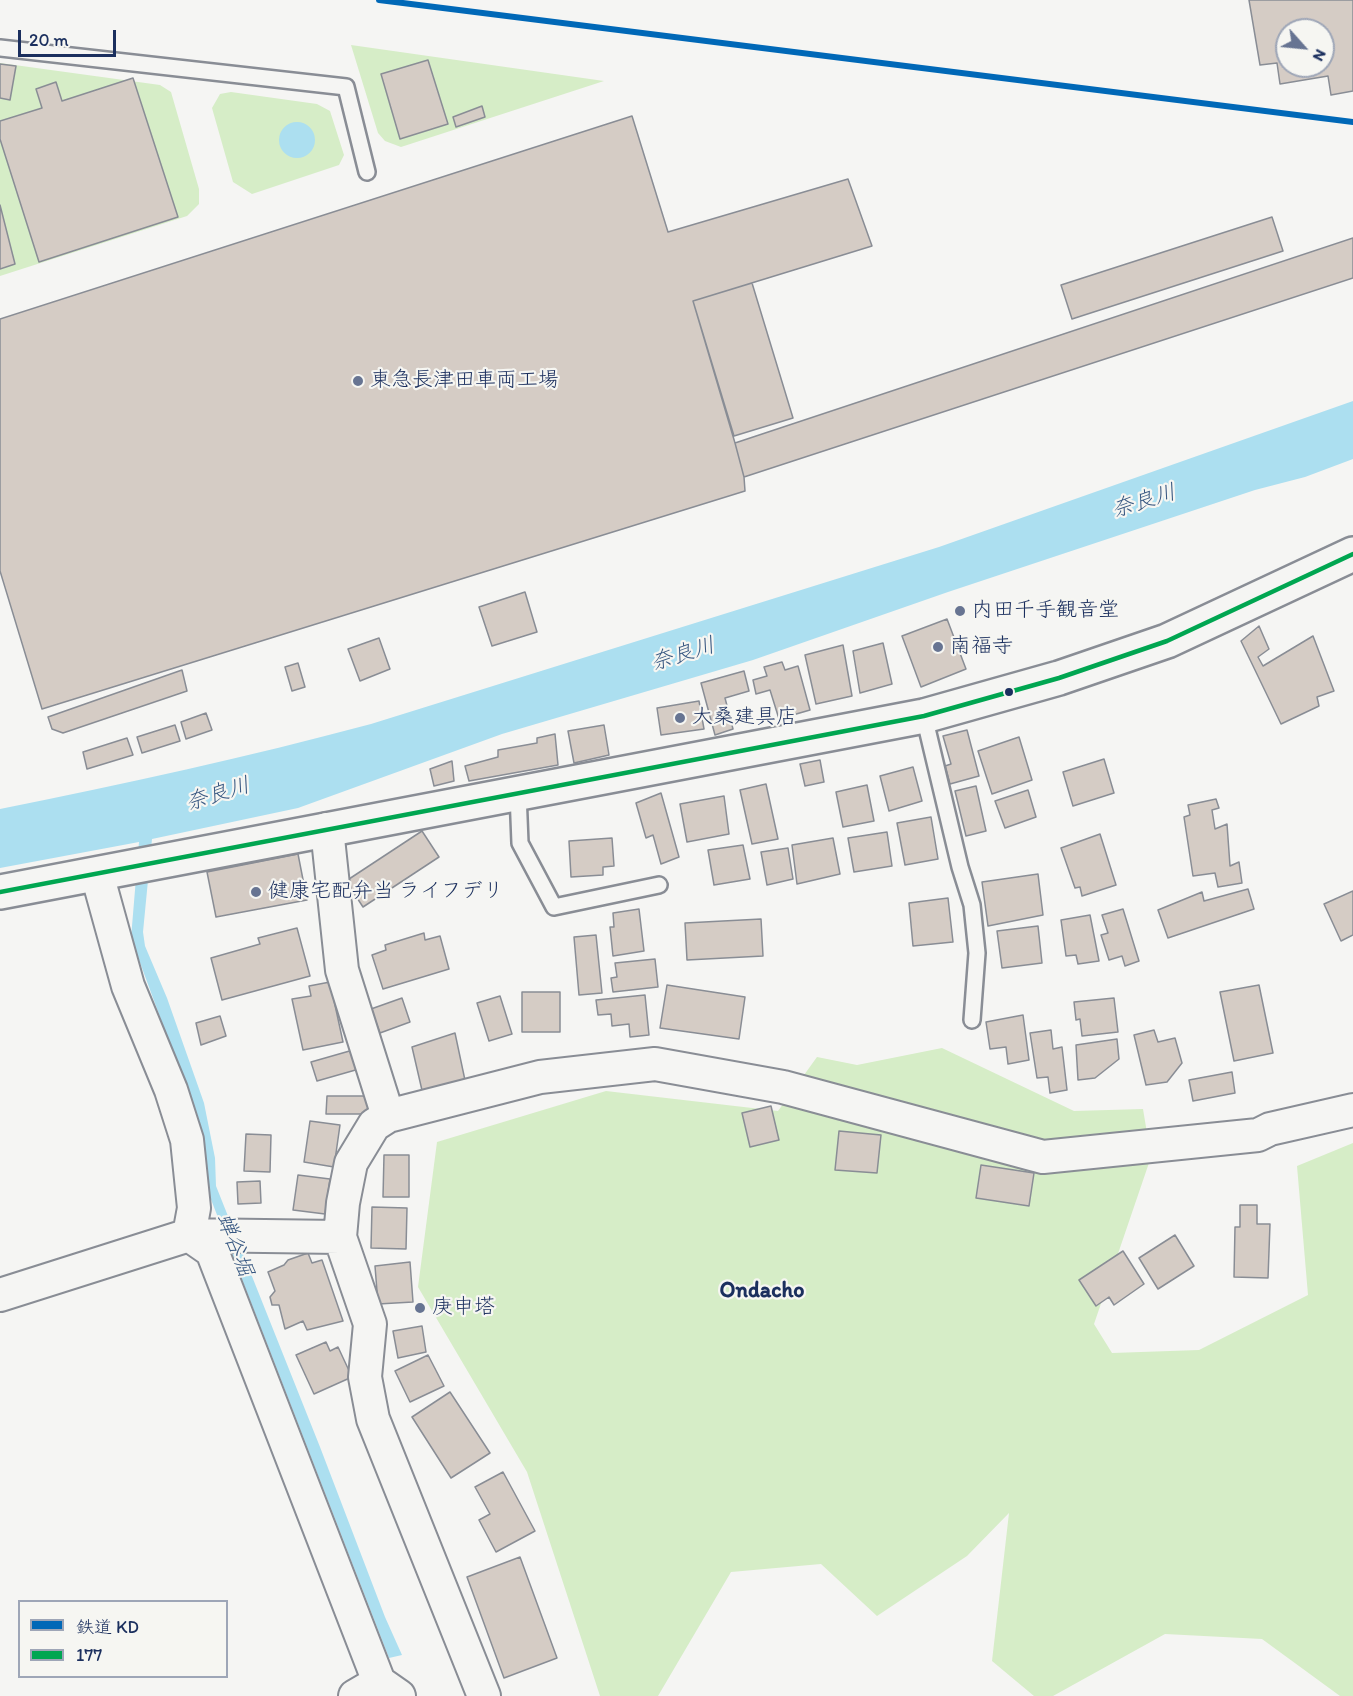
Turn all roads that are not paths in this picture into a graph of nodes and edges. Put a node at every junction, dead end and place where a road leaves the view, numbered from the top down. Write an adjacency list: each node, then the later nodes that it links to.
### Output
1 (0, 48): 2 (lane)
2 (367, 172)
3 (1353, 554): 4 (main road)
4 (924, 716): 5 (main road); 10 (lane)
5 (518, 793): 6 (main road); 8 (lane)
6 (327, 829): 7 (main road); 12 (street)
7 (108, 872): 9 (main road); 13 (street)
8 (659, 885)
9 (0, 892)
10 (972, 1020)
11 (1353, 1110): 12 (street)
12 (388, 1116): 14 (street)
13 (218, 1236): 14 (street); 15 (street); 16 (street)
14 (340, 1237): 17 (street)
15 (0, 1295)
16 (378, 1691)
17 (484, 1696)

